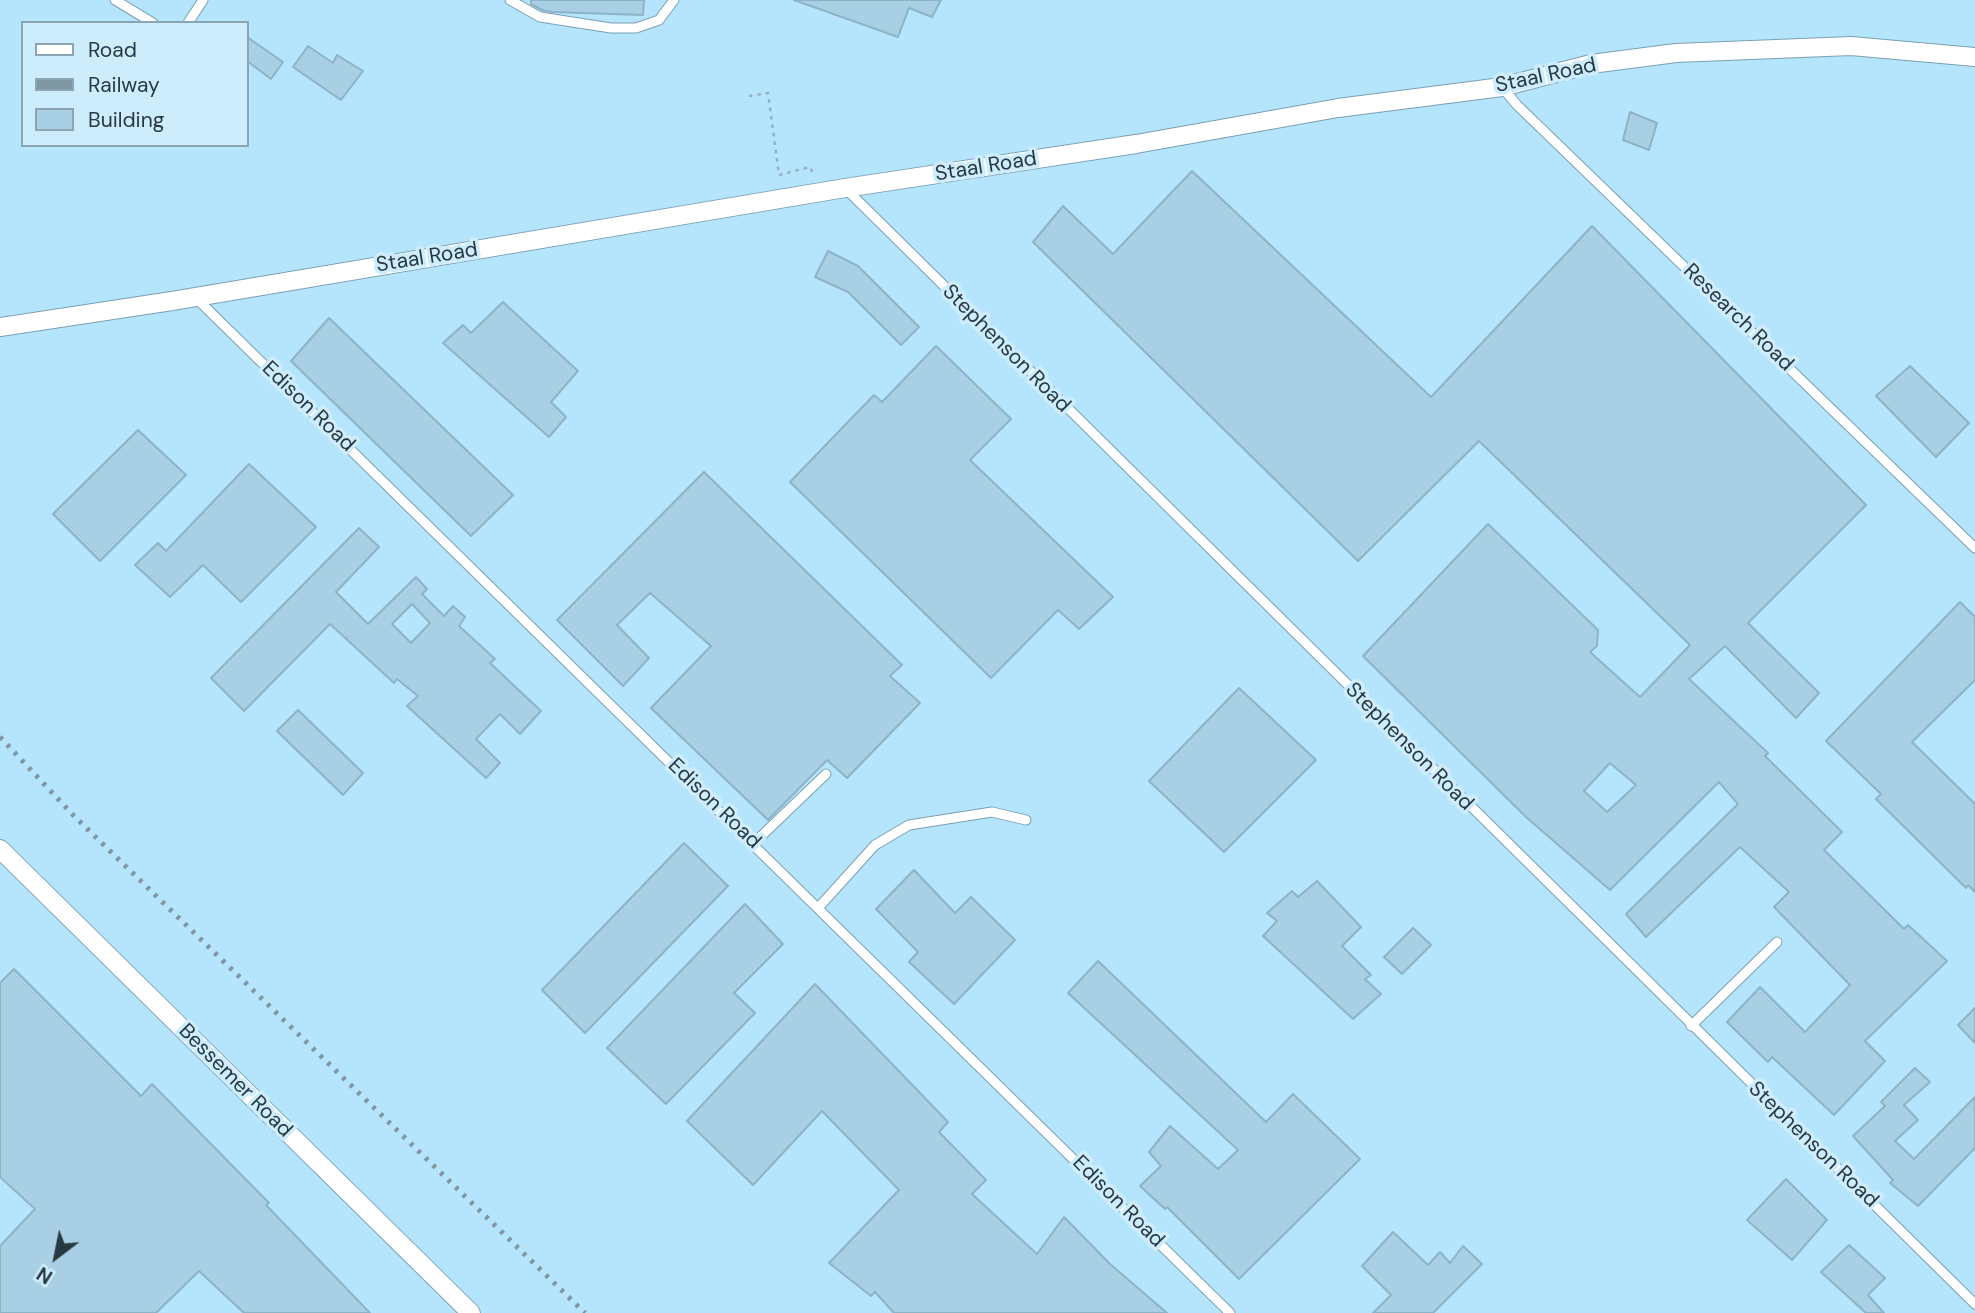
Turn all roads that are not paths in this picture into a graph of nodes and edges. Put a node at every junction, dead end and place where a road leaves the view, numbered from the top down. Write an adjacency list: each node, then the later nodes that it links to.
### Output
1 (116, 0): 5 (lane)
2 (203, 0): 6 (lane)
3 (510, 0): 4 (lane)
4 (674, 0)
5 (150, 21)
6 (189, 21)
7 (1975, 57): 8 (street, Staal Road)
8 (1502, 87): 9 (street, Staal Road); 12 (lane, Research Road)
9 (845, 188): 10 (street, Staal Road); 19 (lane, Stephenson Road)
10 (195, 297): 11 (street, Staal Road); 15 (lane, Edison Road)
11 (0, 327)
12 (1975, 548)
13 (826, 774): 15 (lane)
14 (1026, 820): 17 (lane)
15 (754, 843): 17 (lane, Edison Road)
16 (0, 849): 21 (street, Bessemer Road)
17 (819, 907): 22 (lane, Edison Road)
18 (1777, 942): 19 (lane)
19 (1691, 1026): 20 (lane, Stephenson Road)
20 (1975, 1304)
21 (471, 1313)
22 (1230, 1313)

